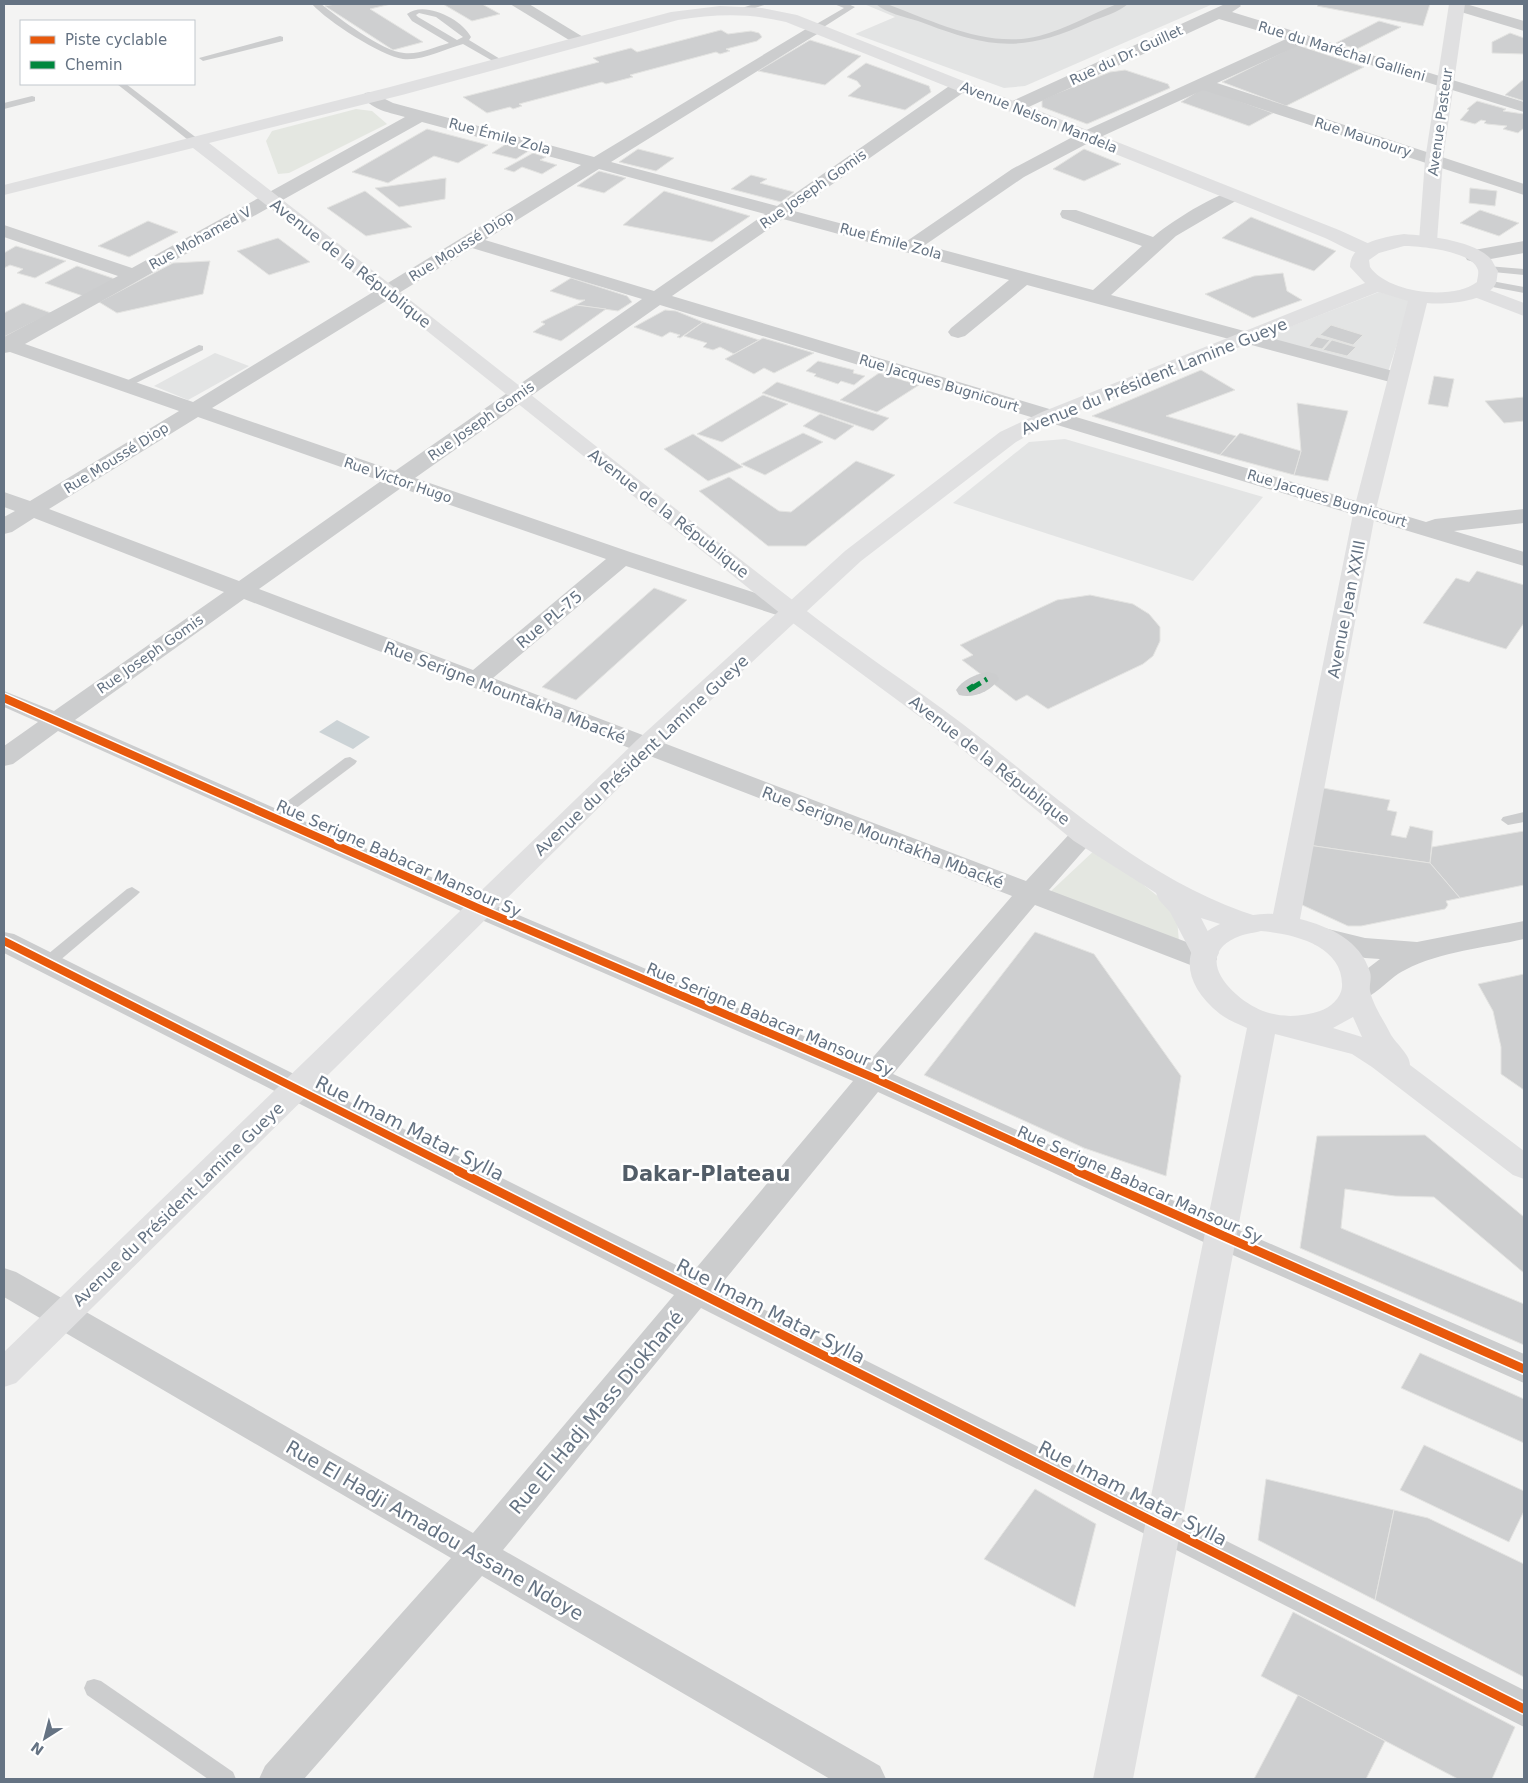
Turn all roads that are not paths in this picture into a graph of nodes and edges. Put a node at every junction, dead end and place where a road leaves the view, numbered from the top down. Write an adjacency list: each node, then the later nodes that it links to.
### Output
1 (316, 4): 17 (lane)
2 (518, 4): 16 (street)
3 (763, 4): 10 (lane)
4 (838, 4): 9 (lane)
5 (880, 4): 6 (lane)
6 (1124, 4)
7 (1238, 4): 11 (street, Rue du Dr. Guillet)
8 (1457, 5): 12 (street); 20 (street, Avenue Pasteur)
9 (854, 6): 13 (lane)
10 (743, 9): 13 (street, Avenue Nelson Mandela); 16 (street, Avenue Nelson Mandela)
11 (1217, 13): 15 (street, Rue du Maréchal Gallieni); 28 (street, Rue du Dr. Guillet)
12 (1524, 26)
13 (816, 28): 23 (street, Avenue Nelson Mandela); 34 (street, Rue Moussé Diop)
14 (280, 39): 18 (lane)
15 (1300, 39): 20 (street, Rue du Maréchal Gallieni); 21 (street)
16 (580, 40): 19 (street, Avenue Nelson Mandela)
17 (459, 42): 17 (lane); 19 (lane)
18 (203, 58)
19 (501, 62): 24 (street, Avenue Nelson Mandela)
20 (1445, 82): 29 (street, Rue du Maréchal Gallieni); 33 (street, Avenue Pasteur)
21 (1202, 84): 31 (street); 33 (street, Rue Maunoury)
22 (122, 85): 32 (lane)
23 (961, 86): 28 (street, Avenue Nelson Mandela); 39 (street, Rue Joseph Gomis)
24 (396, 91): 25 (street, Avenue Nelson Mandela); 30 (street)
25 (371, 97): 30 (street, Rue Émile Zola); 32 (street, Avenue Nelson Mandela)
26 (32, 99): 27 (lane)
27 (4, 106)
28 (1014, 107): 31 (street, Avenue Nelson Mandela)
29 (1524, 107)
30 (415, 113): 34 (street, Rue Émile Zola); 38 (street, Rue Mohamed V)
31 (1088, 136): 37 (street, Avenue Nelson Mandela); 45 (street)
32 (195, 142): 35 (street, Avenue Nelson Mandela); 38 (street, Avenue de la République)
33 (1434, 160): 36 (street, Rue Maunoury); 43 (street, Avenue Pasteur)
34 (598, 162): 39 (street, Rue Émile Zola); 42 (street, Rue Moussé Diop)
35 (4, 190)
36 (1524, 190)
37 (1233, 195): 44 (street); 47 (street, Avenue Nelson Mandela)
38 (270, 200): 49 (street, Rue Mohamed V); 54 (street, Avenue de la République)
39 (781, 212): 45 (street, Rue Émile Zola); 57 (street, Rue Joseph Gomis)
40 (1069, 214): 44 (street)
41 (4, 231): 49 (street)
42 (469, 241): 54 (street, Rue Moussé Diop); 57 (street, Rue Jacques Bugnicourt)
43 (1428, 241): 47 (street); 50 (street)
44 (1155, 244): 55 (street)
45 (910, 247): 51 (street, Rue Émile Zola)
46 (1524, 247): 50 (street)
47 (1367, 250): 52 (street)
48 (1524, 272): 50 (lane)
49 (134, 275): 61 (street, Rue Mohamed V)
50 (1481, 275): 53 (lane); 56 (street); 58 (street)
51 (1024, 277): 55 (street, Rue Émile Zola); 59 (street)
52 (1378, 285): 56 (street); 60 (street, Avenue du Président Lamine Gueye)
53 (1524, 290)
54 (389, 291): 65 (street, Avenue de la République); 66 (street, Rue Moussé Diop)
55 (1097, 297): 60 (street, Rue Émile Zola)
56 (1419, 297): 63 (street, Avenue Jean XXIII)
57 (657, 298): 65 (street, Rue Joseph Gomis); 67 (street, Rue Jacques Bugnicourt)
58 (1524, 310)
59 (958, 332)
60 (1249, 338): 63 (street, Rue Émile Zola); 67 (street, Avenue du Président Lamine Gueye)
61 (5, 345): 64 (street, Rue Victor Hugo)
62 (200, 348): 64 (lane)
63 (1398, 378): 70 (street, Avenue Jean XXIII)
64 (124, 385): 66 (street, Rue Victor Hugo)
65 (519, 394): 68 (street, Rue Joseph Gomis); 78 (street, Avenue de la République)
66 (195, 410): 68 (street, Rue Victor Hugo); 71 (street, Rue Moussé Diop)
67 (1049, 416): 70 (street, Rue Jacques Bugnicourt); 78 (street, Avenue du Président Lamine Gueye)
68 (398, 480): 75 (street, Rue Victor Hugo); 77 (street, Rue Joseph Gomis)
69 (4, 499): 71 (street, Rue Serigne Mountakha Mbacké)
70 (1365, 509): 74 (street, Rue Jacques Bugnicourt); 94 (street, Avenue Jean XXIII)
71 (32, 510): 73 (street, Rue Moussé Diop); 77 (street, Rue Serigne Mountakha Mbacké)
72 (1524, 516): 74 (street)
73 (4, 527)
74 (1423, 527): 76 (street, Rue Jacques Bugnicourt)
75 (622, 557): 78 (street, Rue Victor Hugo); 79 (street, Rue PL-75)
76 (1524, 558)
77 (241, 590): 79 (street, Rue Serigne Mountakha Mbacké); 81 (street, Rue Joseph Gomis)
78 (794, 613): 82 (street, Avenue du Président Lamine Gueye); 88 (street, Avenue de la République)
79 (476, 680): 82 (street, Rue Serigne Mountakha Mbacké)
80 (4, 698): 81 (street, Rue Serigne Babacar Mansour Sy)
81 (54, 721): 83 (street, Rue Joseph Gomis); 86 (street, Rue Serigne Babacar Mansour Sy)
82 (646, 746): 91 (street, Rue Serigne Mountakha Mbacké); 92 (street, Avenue du Président Lamine Gueye)
83 (4, 758)
84 (350, 761): 86 (lane)
85 (1524, 817): 87 (lane)
86 (274, 818): 92 (street, Rue Serigne Babacar Mansour Sy)
87 (1508, 820)
88 (1083, 834): 89 (street, Avenue de la République); 91 (street, Rue El Hadj Mass Diokhané)
89 (1149, 876): 93 (street, Avenue de la République); 99 (street, Avenue de la République)
90 (132, 892): 100 (lane)
91 (1030, 893): 99 (street, Rue Serigne Mountakha Mbacké); 103 (street, Rue El Hadj Mass Diokhané)
92 (480, 908): 103 (street, Rue Serigne Babacar Mansour Sy); 105 (street, Avenue du Président Lamine Gueye)
93 (1249, 924): 94 (street); 99 (street)
94 (1285, 924): 96 (street)
95 (1524, 930): 98 (street)
96 (1324, 937): 98 (street); 101 (street)
97 (4, 941): 100 (street, Rue Imam Matar Sylla)
98 (1417, 952): 101 (street)
99 (1204, 956): 102 (street)
100 (48, 963): 105 (street, Rue Imam Matar Sylla)
101 (1356, 992): 102 (street); 104 (street)
102 (1275, 1024): 104 (street); 107 (street)
103 (874, 1078): 107 (street, Rue Serigne Babacar Mansour Sy); 109 (street, Rue El Hadj Mass Diokhané)
104 (1408, 1078): 106 (street)
105 (296, 1088): 109 (street, Rue Imam Matar Sylla); 110 (street, Avenue du Président Lamine Gueye)
106 (1524, 1167)
107 (1221, 1236): 111 (street, Rue Serigne Babacar Mansour Sy); 113 (street)
108 (4, 1280): 110 (street, Rue El Hadji Amadou Assane Ndoye)
109 (696, 1291): 113 (street, Rue Imam Matar Sylla); 114 (street, Rue El Hadj Mass Diokhané)
110 (64, 1315): 112 (street, Avenue du Président Lamine Gueye); 114 (street, Rue El Hadji Amadou Assane Ndoye)
111 (1524, 1369)
112 (4, 1372)
113 (1163, 1527): 116 (street, Rue Imam Matar Sylla); 120 (street)
114 (478, 1554): 118 (street, Rue El Hadj Mass Diokhané); 119 (street, Rue El Hadji Amadou Assane Ndoye)
115 (94, 1688): 117 (lane)
116 (1524, 1709)
117 (225, 1779)
118 (279, 1779)
119 (866, 1779)
120 (1113, 1779)

